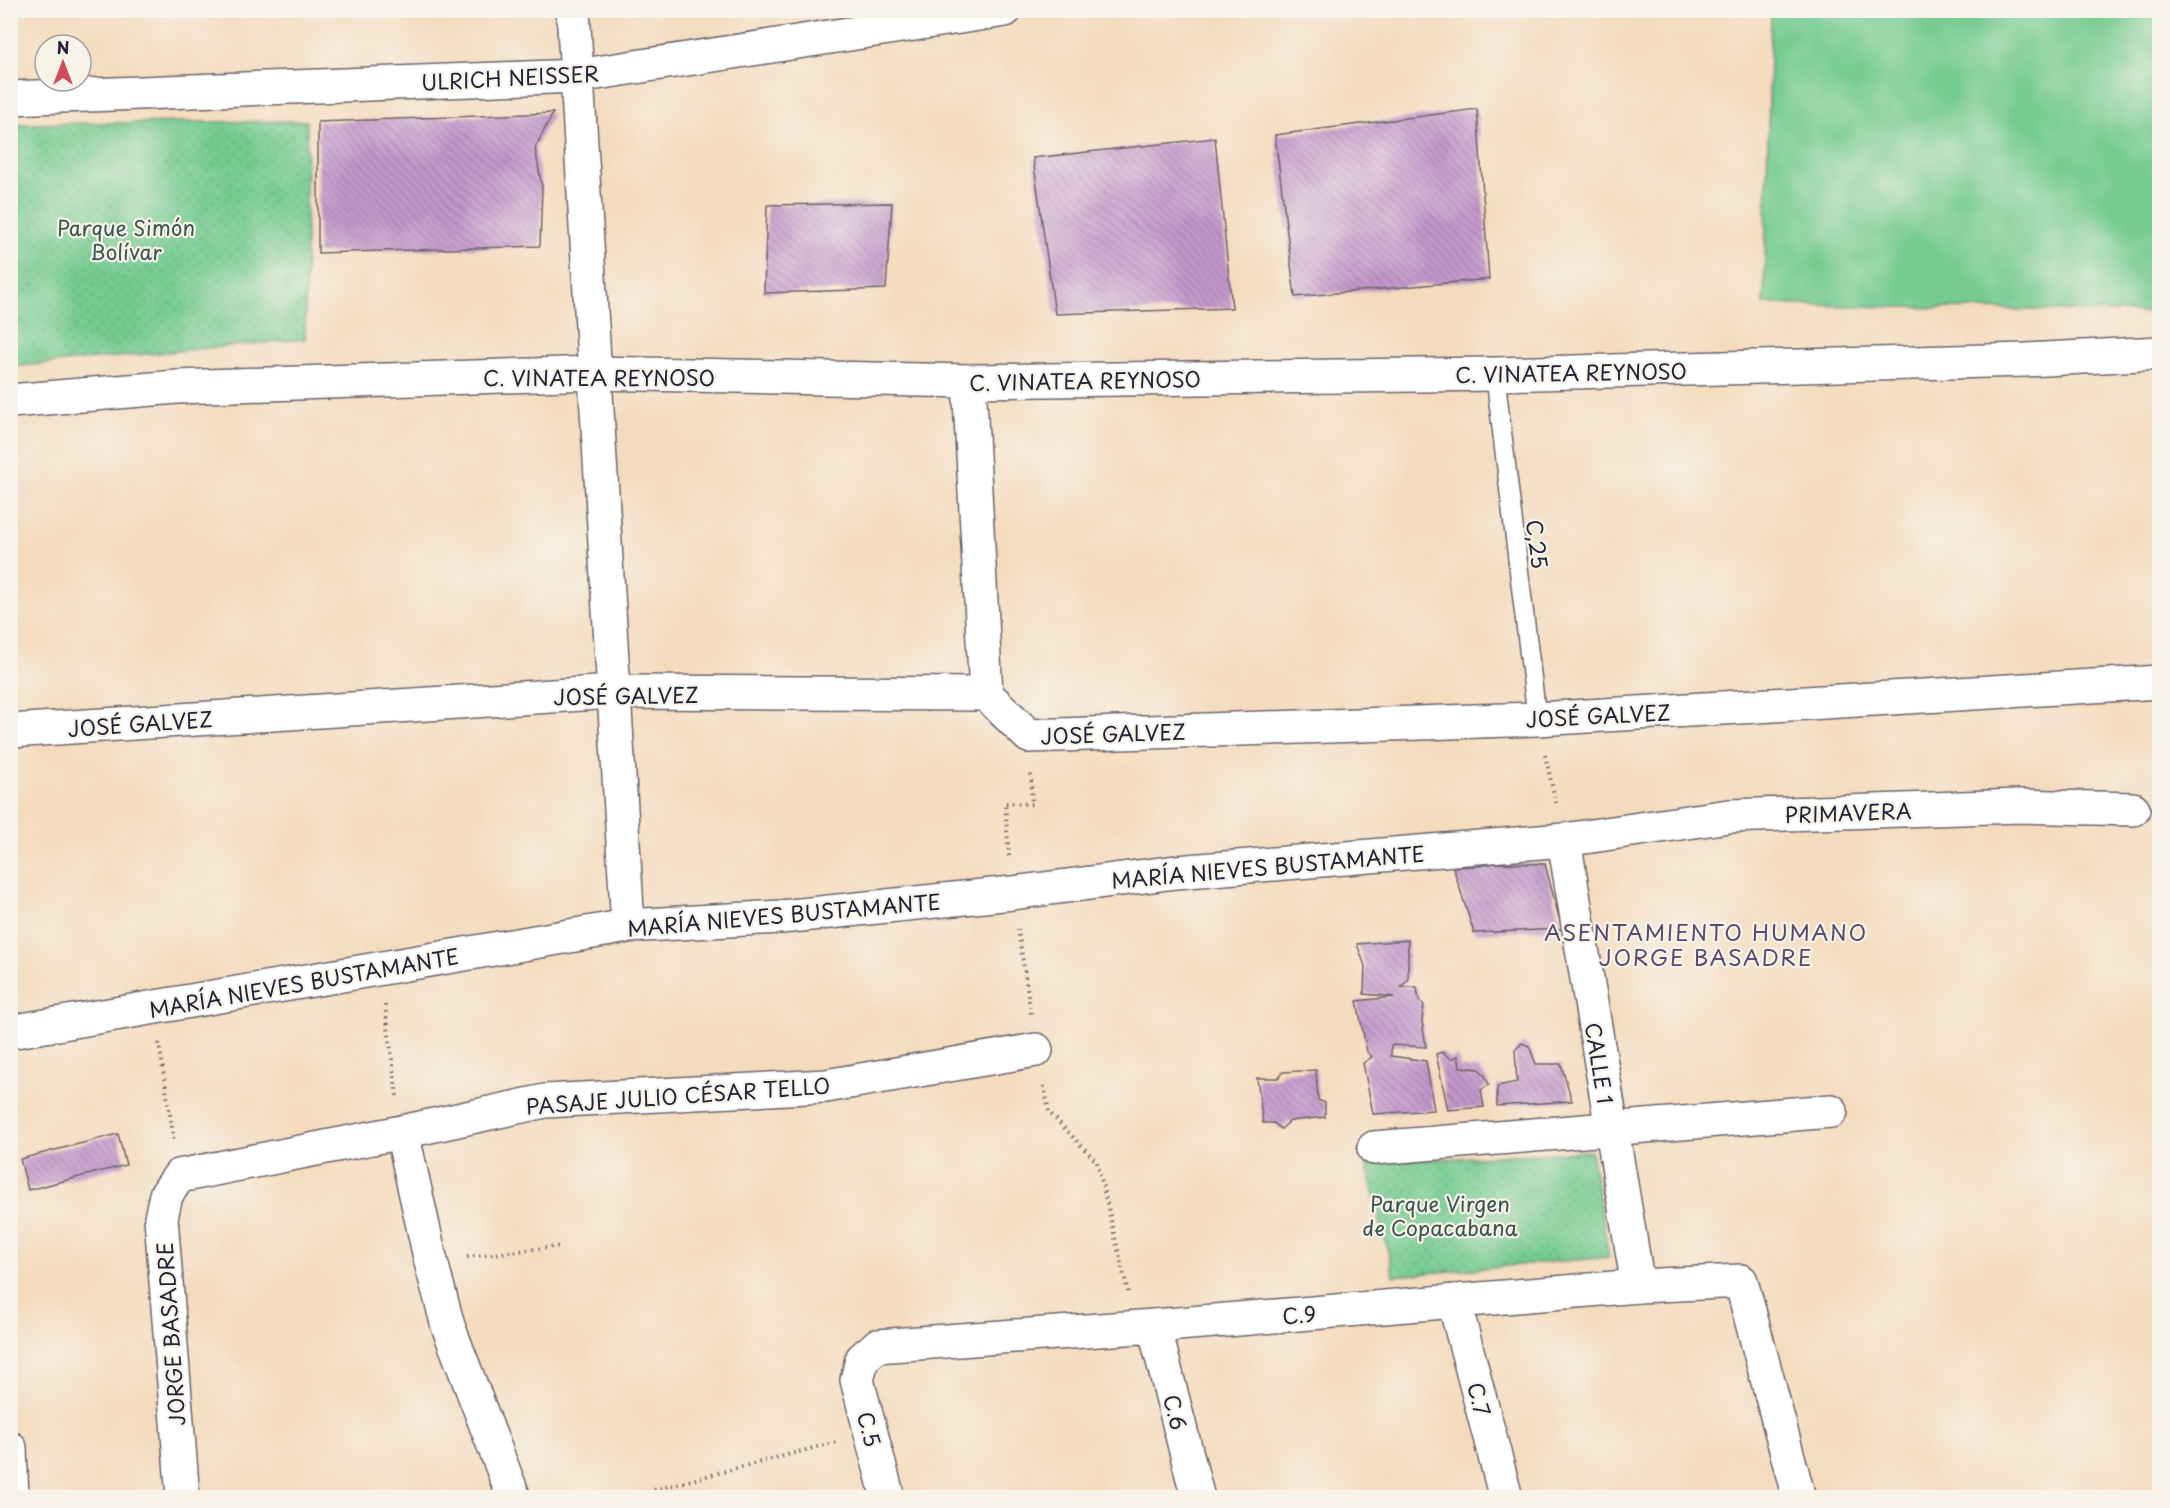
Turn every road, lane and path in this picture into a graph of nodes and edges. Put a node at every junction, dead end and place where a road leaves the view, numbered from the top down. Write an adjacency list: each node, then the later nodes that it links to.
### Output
1 (573, 10): 3 (street)
2 (1005, 10): 3 (street, ULRICH NEISSER)
3 (577, 76): 4 (street, ULRICH NEISSER); 6 (street)
4 (10, 98)
5 (2160, 353): 7 (street, C. VINATEA REYNOSO)
6 (594, 373): 8 (street, C. VINATEA REYNOSO); 9 (street, C. VINATEA REYNOSO); 11 (street)
7 (1495, 374): 8 (street, C. VINATEA REYNOSO); 13 (lane, C,25)
8 (969, 381): 12 (street)
9 (10, 401)
10 (2160, 682): 13 (street, JOSÉ GALVEZ)
11 (613, 692): 12 (street, JOSÉ GALVEZ); 14 (street, JOSÉ GALVEZ); 19 (street)
12 (986, 694): 15 (street, JOSÉ GALVEZ)
13 (1537, 719): 15 (street, JOSÉ GALVEZ); 17 (path)
14 (10, 731)
15 (1029, 736): 18 (path)
16 (2133, 809): 17 (street, PRIMAVERA)
17 (1564, 840): 18 (street, MARÍA NIEVES BUSTAMANTE); 25 (street, CALLE 1)
18 (1012, 893): 19 (street, MARÍA NIEVES BUSTAMANTE); 23 (path)
19 (628, 926): 20 (street, MARÍA NIEVES BUSTAMANTE)
20 (380, 969): 21 (street, MARÍA NIEVES BUSTAMANTE); 26 (path)
21 (154, 1007): 22 (street, MARÍA NIEVES BUSTAMANTE); 28 (path)
22 (10, 1032)
23 (1036, 1050): 26 (street, PASAJE JULIO CÉSAR TELLO); 33 (path)
24 (1831, 1111): 25 (street)
25 (1611, 1129): 27 (street); 31 (street, CALLE 1)
26 (402, 1132): 28 (street, PASAJE JULIO CÉSAR TELLO); 30 (street)
27 (1374, 1148)
28 (179, 1176): 39 (street, JORGE BASADRE)
29 (561, 1246): 30 (path)
30 (431, 1262): 40 (street)
31 (1638, 1286): 32 (street, C.9); 44 (street, C.9)
32 (1454, 1300): 33 (street, C.9); 43 (street, C.7)
33 (1145, 1327): 34 (street, C.9); 42 (street, C.6)
34 (862, 1359): 35 (street, C.5)
35 (871, 1433): 37 (path); 41 (street, C.5)
36 (10, 1448): 38 (street)
37 (654, 1490)
38 (12, 1497)
39 (183, 1497)
40 (514, 1497)
41 (888, 1497)
42 (1198, 1497)
43 (1506, 1497)
44 (1799, 1497)

